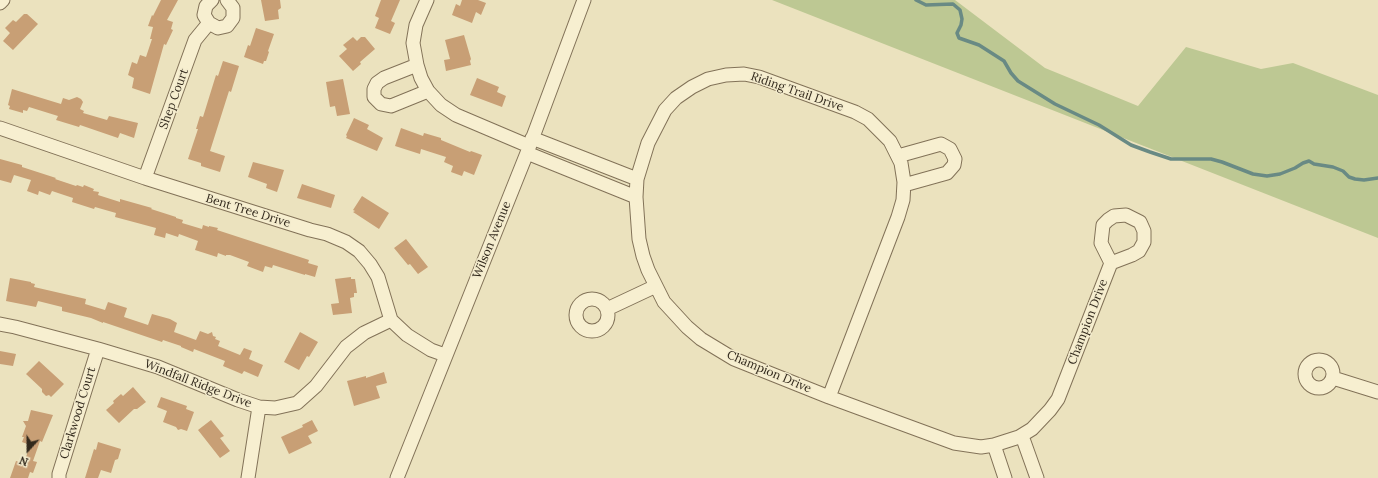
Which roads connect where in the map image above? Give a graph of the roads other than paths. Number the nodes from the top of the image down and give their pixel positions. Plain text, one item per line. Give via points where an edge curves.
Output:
1 (2, 0) edge
2 (212, 0) edge
3 (226, 0) edge
4 (426, 0) edge
5 (584, 0) edge
6 (0, 3) edge
7 (209, 24) junction
8 (417, 65) junction
9 (428, 90) junction
10 (0, 128) edge
11 (529, 146) junction
12 (898, 156) junction
13 (145, 178) junction
14 (637, 179) junction
15 (904, 184) junction
16 (636, 197) junction
17 (1111, 263) dead end
18 (656, 286) junction
19 (607, 309) dead end
20 (392, 320) junction
21 (0, 324) edge
22 (98, 349) junction
23 (446, 355) junction
24 (1333, 378) dead end
25 (1378, 392) edge
26 (829, 397) junction
27 (259, 407) junction
28 (1022, 436) junction
29 (994, 446) junction
30 (59, 478) edge
31 (248, 478) edge
32 (397, 478) edge
33 (1005, 478) edge
34 (1037, 478) edge

1 - 6 street
2 - 7 street via 204,10
3 - 7 street via 233,8 231,22 218,28
4 - 8 street via 416,25 413,43
5 - 11 street, Wilson Avenue
7 - 13 street, Shep Court via 195,40
8 - 9 street
8 - 9 street via 380,80 374,89 374,97 381,104 391,106
9 - 11 street via 441,104 456,114
10 - 13 street, Bent Tree Drive
11 - 14 street
11 - 16 street
11 - 23 street, Wilson Avenue
12 - 14 street, Riding Trail Drive via 890,141 868,120 855,112 759,77 744,74 726,75 708,79 692,87 676,98 665,110 648,143
12 - 15 street, Riding Trail Drive
12 - 15 street via 941,144 950,149 954,159 954,166 947,174
13 - 20 street, Bent Tree Drive via 346,242 359,251 378,277
14 - 16 street, Champion Drive
15 - 26 street, Riding Trail Drive via 898,217
16 - 18 street, Champion Drive via 640,244
17 - 28 street, Champion Drive via 1058,399 1032,429
18 - 19 street
18 - 26 street, Champion Drive via 674,314 711,346 734,359
20 - 23 street, Bent Tree Drive via 407,335 431,350
20 - 27 street, Windfall Ridge Drive via 364,333 346,347 316,386 297,403 275,408
21 - 22 street, Windfall Ridge Drive
22 - 27 street, Windfall Ridge Drive via 158,368
22 - 30 street, Clarkwood Court
23 - 32 street, Wilson Avenue
24 - 25 street
26 - 29 street, Champion Drive via 954,443
27 - 31 street
28 - 29 street, Champion Drive
28 - 34 street
29 - 33 street

